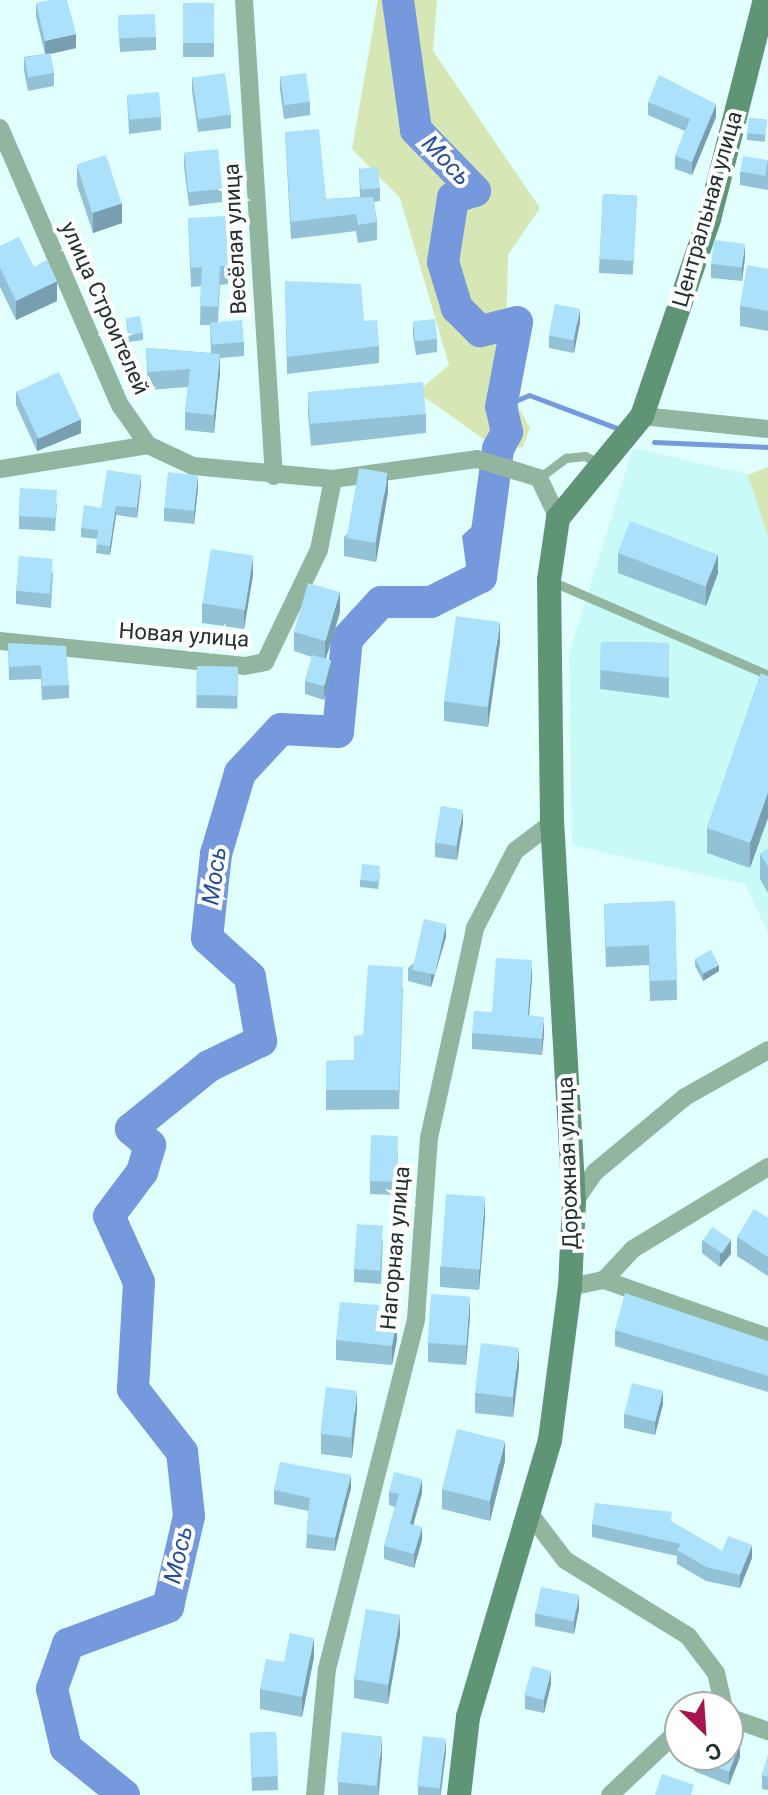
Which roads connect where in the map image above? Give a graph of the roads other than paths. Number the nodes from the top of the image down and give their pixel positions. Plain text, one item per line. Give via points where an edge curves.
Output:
1 (244, 0) edge
2 (765, 0) edge
3 (0, 128) edge
4 (642, 416) junction
5 (768, 429) edge
6 (148, 445) junction
7 (603, 466) junction
8 (0, 469) edge
9 (274, 476) junction
10 (539, 478) junction
11 (333, 479) junction
12 (558, 518) junction
13 (549, 580) junction
14 (0, 641) edge
15 (768, 675) edge
16 (552, 823) junction
17 (768, 1038) edge
18 (768, 1050) edge
19 (746, 1060) junction
20 (768, 1167) edge
21 (574, 1202) junction
22 (604, 1280) junction
23 (570, 1287) junction
24 (768, 1337) edge
25 (527, 1510) junction
26 (718, 1691) edge
27 (744, 1723) edge
28 (768, 1731) edge
29 (664, 1744) edge
30 (315, 1795) edge
31 (459, 1795) edge
32 (610, 1795) edge

1 - 9 street, Весёлая улица
2 - 4 street, Центральная улица via 709,219
3 - 6 street, улица Строителей via 120,405
4 - 5 street
4 - 7 street, Центральная улица
6 - 8 street
6 - 9 street, улица Строителей via 193,466
7 - 10 lane via 585,456 566,458
7 - 12 street, Центральная улица
9 - 11 street, улица Строителей
10 - 11 street, улица Строителей via 477,459
10 - 12 street
11 - 14 street, Новая улица via 319,550 265,662
12 - 13 street, Дорожная улица
13 - 15 lane
13 - 16 street, Дорожная улица
16 - 21 street, Дорожная улица
16 - 30 street, Нагорная улица via 515,851 475,928 429,1138 416,1319 327,1669
17 - 19 street
18 - 19 street
19 - 21 street via 685,1097 595,1172
20 - 22 street via 633,1249
21 - 23 street, Дорожная улица
22 - 23 street
22 - 24 street
23 - 25 street, Дорожная улица via 550,1440
25 - 26 street via 565,1560 703,1651
25 - 31 street, Дорожная улица via 468,1717
27 - 28 street
29 - 32 street

